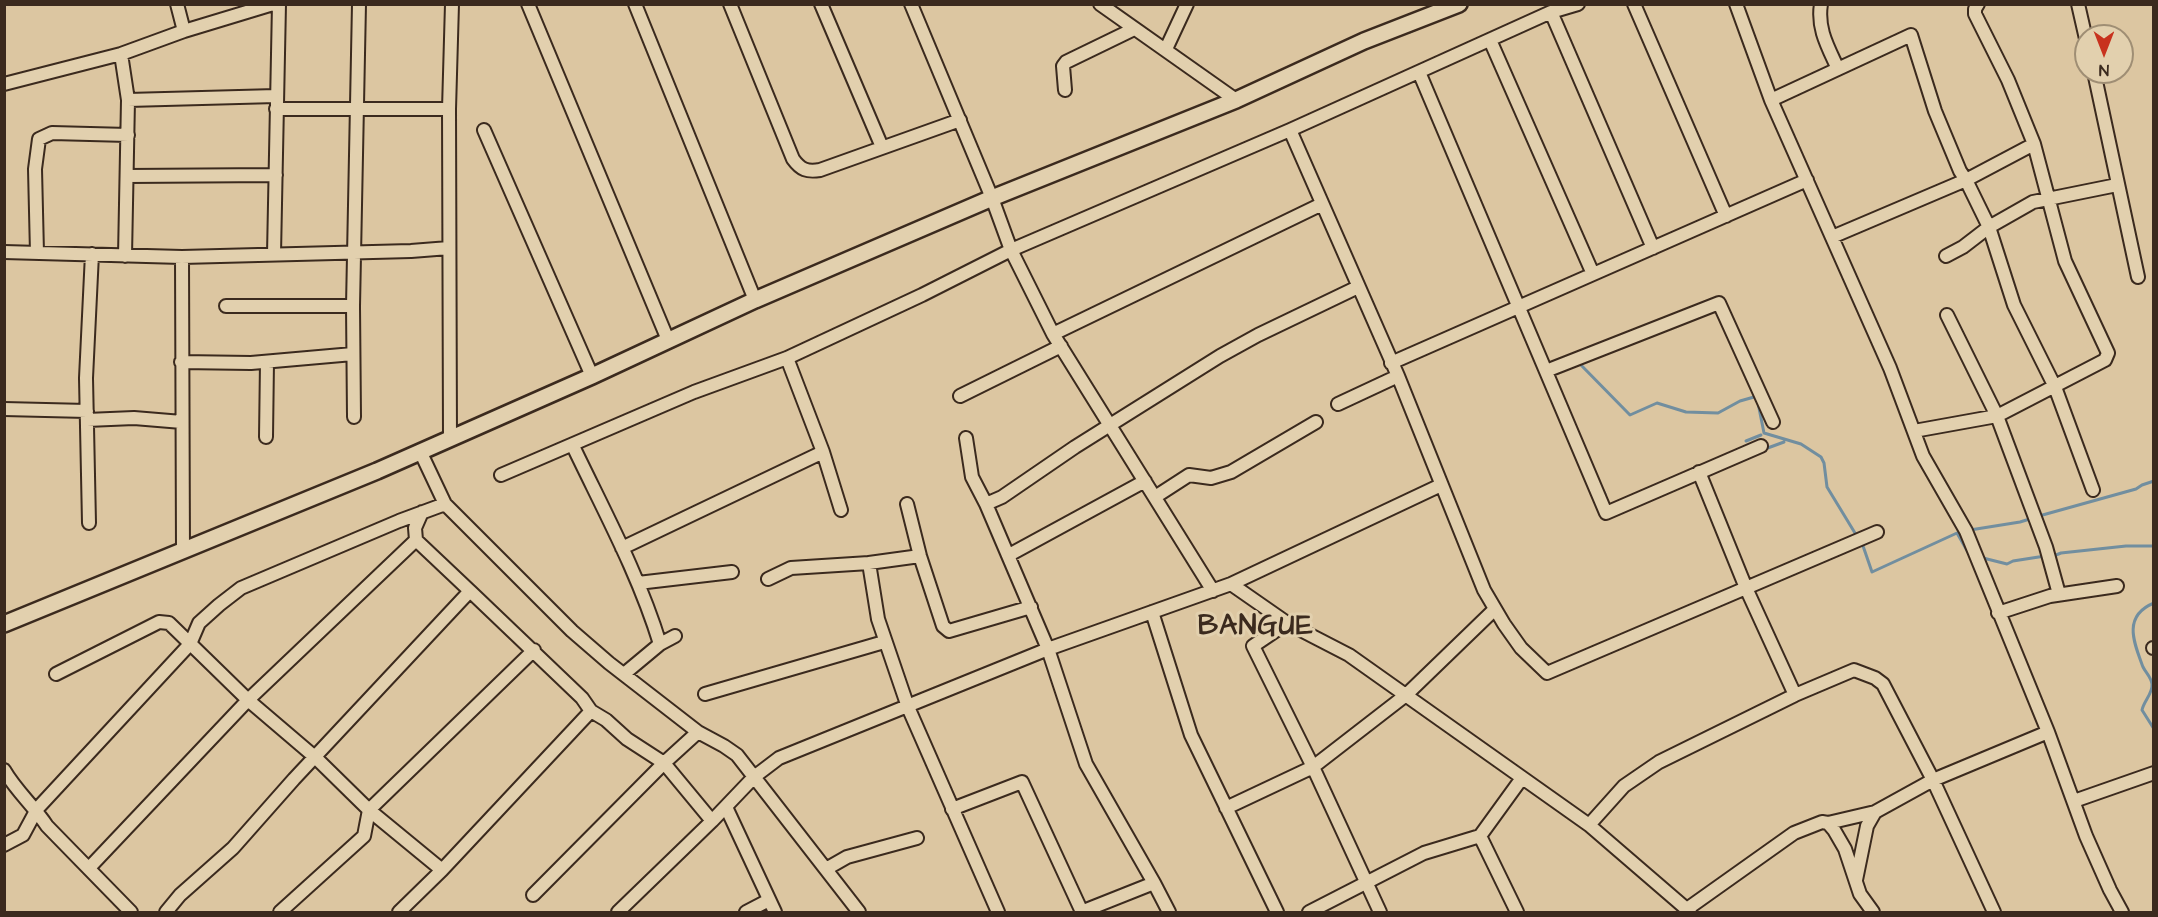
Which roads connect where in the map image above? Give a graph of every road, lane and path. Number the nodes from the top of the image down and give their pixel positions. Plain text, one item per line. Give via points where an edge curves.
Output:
1 (177, 4) edge
2 (273, 4) edge
3 (279, 4) edge
4 (359, 4) edge
5 (452, 4) edge
6 (528, 4) edge
7 (635, 4) edge
8 (730, 4) edge
9 (821, 4) edge
10 (911, 4) edge
11 (1100, 4) edge
12 (1187, 4) edge
13 (1458, 4) edge
14 (1578, 4) edge
15 (1634, 4) edge
16 (1736, 4) edge
17 (1821, 4) edge
18 (1978, 4) edge
19 (2078, 4) edge
20 (1559, 8) edge
21 (2083, 24) edge
22 (1134, 29) junction
23 (184, 31) junction
24 (1490, 40) junction
25 (1166, 49) junction
26 (121, 54) junction
27 (1838, 69) junction
28 (1419, 72) junction
29 (4, 84) edge
30 (2097, 84) edge
31 (1065, 90) dead end
32 (128, 100) junction
33 (1236, 100) junction
34 (1771, 100) junction
35 (276, 103) junction
36 (357, 109) junction
37 (449, 109) junction
38 (960, 120) junction
39 (484, 130) dead end
40 (1290, 130) junction
41 (128, 135) junction
42 (2034, 144) junction
43 (882, 147) junction
44 (276, 175) junction
45 (127, 176) junction
46 (1807, 180) junction
47 (1966, 180) junction
48 (2117, 185) junction
49 (992, 198) junction
50 (2050, 199) junction
51 (1322, 204) junction
52 (1726, 216) junction
53 (1989, 227) junction
54 (1832, 237) junction
55 (449, 248) junction
56 (1653, 248) junction
57 (1011, 250) junction
58 (355, 251) junction
59 (4, 252) edge
60 (37, 253) junction
61 (92, 254) junction
62 (274, 254) junction
63 (125, 256) junction
64 (1946, 256) dead end
65 (182, 257) junction
66 (1593, 274) junction
67 (2138, 277) dead end
68 (1358, 287) junction
69 (755, 300) junction
70 (226, 306) dead end
71 (353, 306) junction
72 (1519, 307) junction
73 (1947, 315) dead end
74 (1053, 334) junction
75 (668, 340) junction
76 (1061, 346) junction
77 (353, 354) junction
78 (787, 358) junction
79 (181, 362) junction
80 (267, 362) junction
81 (1391, 363) junction
82 (1546, 371) junction
83 (592, 376) junction
84 (1398, 376) junction
85 (2055, 387) junction
86 (960, 396) dead end
87 (1338, 404) dead end
88 (4, 409) edge
89 (87, 416) junction
90 (1997, 416) junction
91 (354, 417) dead end
92 (182, 422) junction
93 (1316, 422) dead end
94 (1773, 422) dead end
95 (1110, 425) junction
96 (1914, 431) junction
97 (266, 437) dead end
98 (450, 438) junction
99 (966, 438) dead end
100 (573, 446) junction
101 (1761, 446) dead end
102 (420, 451) junction
103 (823, 452) junction
104 (1700, 472) junction
105 (501, 476) dead end
106 (1145, 481) junction
107 (1441, 485) junction
108 (2092, 490) dead end
109 (1155, 497) junction
110 (445, 504) junction
111 (907, 504) dead end
112 (986, 504) junction
113 (841, 510) dead end
114 (422, 512) junction
115 (89, 523) dead end
116 (1877, 532) dead end
117 (416, 540) junction
118 (622, 548) junction
119 (183, 551) junction
120 (1008, 555) junction
121 (920, 556) junction
122 (868, 563) junction
123 (732, 572) dead end
124 (768, 579) dead end
125 (638, 583) junction
126 (1231, 584) junction
127 (2116, 586) dead end
128 (1746, 588) junction
129 (470, 591) junction
130 (1213, 591) junction
131 (2059, 594) junction
132 (1031, 607) junction
133 (1495, 609) junction
134 (1152, 612) junction
135 (1998, 613) junction
136 (1287, 623) junction
137 (4, 624) edge
138 (675, 636) dead end
139 (884, 642) junction
140 (190, 644) junction
141 (660, 644) junction
142 (1048, 649) junction
143 (534, 650) junction
144 (56, 674) dead end
145 (624, 674) junction
146 (705, 694) dead end
147 (1406, 695) junction
148 (1795, 695) junction
149 (248, 700) junction
150 (908, 707) junction
151 (591, 711) junction
152 (698, 732) junction
153 (2048, 732) junction
154 (316, 758) junction
155 (664, 763) junction
156 (1313, 767) junction
157 (4, 770) edge
158 (2154, 773) edge
159 (754, 777) junction
160 (1522, 777) junction
161 (1934, 780) junction
162 (2074, 801) junction
163 (726, 807) junction
164 (1226, 808) junction
165 (37, 809) junction
166 (952, 809) junction
167 (369, 810) junction
168 (1875, 812) junction
169 (712, 821) junction
170 (1828, 823) junction
171 (1589, 825) junction
172 (1480, 836) junction
173 (917, 838) dead end
174 (4, 845) edge
175 (89, 868) junction
176 (826, 869) junction
177 (442, 870) junction
178 (1856, 882) junction
179 (1154, 883) junction
180 (1365, 884) junction
181 (533, 895) dead end
182 (769, 900) junction
183 (1688, 911) edge
184 (131, 912) edge
185 (166, 912) edge
186 (280, 912) edge
187 (399, 912) edge
188 (618, 912) edge
189 (746, 912) edge
190 (775, 912) edge
191 (859, 912) edge
192 (998, 912) edge
193 (1081, 912) edge
194 (1169, 912) edge
195 (1277, 912) edge
196 (1309, 912) edge
197 (1380, 912) edge
198 (1517, 912) edge
199 (1873, 912) edge
200 (1994, 912) edge
201 (2122, 912) edge

1 - 23 street
2 - 23 street
3 - 35 street
4 - 36 street
5 - 37 street
6 - 75 street
7 - 69 street
8 - 43 street via 800,168 820,171
9 - 43 street
10 - 38 street
11 - 22 street
12 - 25 street
13 - 33 main road
14 - 20 street
15 - 52 street
16 - 34 street
17 - 27 street via 1822,33
18 - 42 street via 1975,14
19 - 21 street
20 - 24 street
20 - 56 street
22 - 25 street
22 - 31 street via 1066,62
23 - 26 street
24 - 28 street
24 - 66 street
25 - 33 street
26 - 29 street
26 - 32 street
27 - 34 street
27 - 47 street via 1911,35 1935,111
28 - 40 street
28 - 72 street
30 - 48 street
32 - 35 street
32 - 41 street
33 - 49 main road
34 - 46 street
35 - 36 street
35 - 44 street
36 - 37 street
36 - 58 street
37 - 55 street
38 - 43 street
38 - 49 street
39 - 83 street
40 - 51 street
40 - 57 street
41 - 45 street
41 - 60 street via 52,133 39,139 35,169
42 - 47 street
42 - 50 street
44 - 45 street
44 - 62 street
45 - 63 street
46 - 52 street
46 - 54 street
47 - 53 street
47 - 54 street
48 - 50 street
48 - 67 street
49 - 57 street
49 - 69 main road
50 - 53 street via 2027,204
50 - 85 street via 2068,268 2108,353 2105,360
51 - 68 street
51 - 74 street
52 - 56 street
53 - 64 street
53 - 85 street via 2013,305
54 - 96 street
55 - 58 street
55 - 98 street
56 - 66 street
57 - 74 street
57 - 78 street
58 - 62 street
58 - 71 street
59 - 60 street
60 - 61 street
61 - 63 street
61 - 89 street
62 - 65 street
63 - 65 street
65 - 79 street
66 - 72 street
68 - 81 street
68 - 95 street via 1230,351
69 - 75 main road
70 - 71 street
71 - 77 street
72 - 81 street
72 - 82 street
73 - 90 street
74 - 76 street
75 - 83 main road
76 - 86 street
76 - 95 street
77 - 80 street
77 - 91 street
78 - 100 street via 694,392
78 - 103 street
79 - 80 street
79 - 92 street
80 - 97 street
81 - 84 street
82 - 94 street via 1719,303
82 - 104 street via 1606,513
83 - 98 main road
84 - 87 street
84 - 107 street
85 - 90 street
85 - 108 street
88 - 89 street
89 - 92 street
89 - 115 street
90 - 96 street
90 - 131 street via 2046,547
92 - 119 street
93 - 109 street via 1231,472 1211,478 1189,476
95 - 106 street
95 - 112 street
96 - 135 street via 1933,476 1966,531
98 - 102 main road
99 - 112 street via 972,477
100 - 105 street
100 - 118 street
101 - 104 street
102 - 110 street
102 - 119 main road
103 - 113 street
103 - 118 street
104 - 128 street
106 - 109 street
106 - 120 street
107 - 126 street
107 - 133 street via 1476,573
109 - 130 street
110 - 114 street
110 - 145 street via 572,631
111 - 121 street
112 - 120 street
114 - 117 street via 415,528
114 - 140 street via 241,588 199,623
116 - 128 street
117 - 129 street
117 - 149 street
118 - 125 street
119 - 137 main road
120 - 132 street
121 - 122 street
121 - 132 street via 946,630
122 - 124 street via 791,568
122 - 139 street
123 - 125 street
125 - 141 street
126 - 130 street
126 - 136 street
127 - 131 street
128 - 133 street via 1547,673 1521,648
128 - 148 street
129 - 143 street
129 - 154 street
130 - 134 street
131 - 135 street
132 - 142 street
133 - 147 street
134 - 142 street
134 - 164 street via 1191,735
135 - 153 street
136 - 147 street via 1349,655
136 - 156 street via 1253,646
138 - 141 street
139 - 146 street
139 - 150 street
140 - 144 street via 169,623 159,622
140 - 149 street
140 - 165 street
141 - 145 street
142 - 150 street
142 - 179 street via 1086,764
143 - 151 street
143 - 167 street
145 - 152 street
147 - 156 street
147 - 160 street
148 - 161 street via 1854,670 1875,678 1883,684
148 - 171 street via 1659,762 1624,786
149 - 154 street
149 - 175 street
150 - 159 street via 779,758
150 - 166 street
151 - 155 street
151 - 177 street
152 - 155 street
152 - 159 street via 731,750
153 - 161 street
153 - 162 street
154 - 167 street
154 - 185 street via 233,848
155 - 169 street
155 - 181 street
156 - 164 street
156 - 180 street
157 - 165 street
158 - 162 street
159 - 163 street
159 - 176 street
160 - 171 street
160 - 172 street
161 - 168 street
161 - 200 street
162 - 201 street via 2109,890
163 - 169 street
163 - 182 street
164 - 195 street
165 - 174 street via 23,835
165 - 175 street via 47,826
166 - 192 street
166 - 193 street via 1022,782
167 - 177 street
167 - 186 street via 364,836
168 - 170 street
168 - 178 street via 1867,826
169 - 188 street
170 - 178 street via 1845,849
170 - 183 street via 1815,823 1794,833
171 - 183 street
172 - 180 street via 1424,854
172 - 198 street
173 - 176 street via 847,857
175 - 184 street
176 - 191 street
177 - 187 street
178 - 199 street
179 - 193 street
179 - 194 street
180 - 196 street
180 - 197 street
182 - 189 street
182 - 190 street

